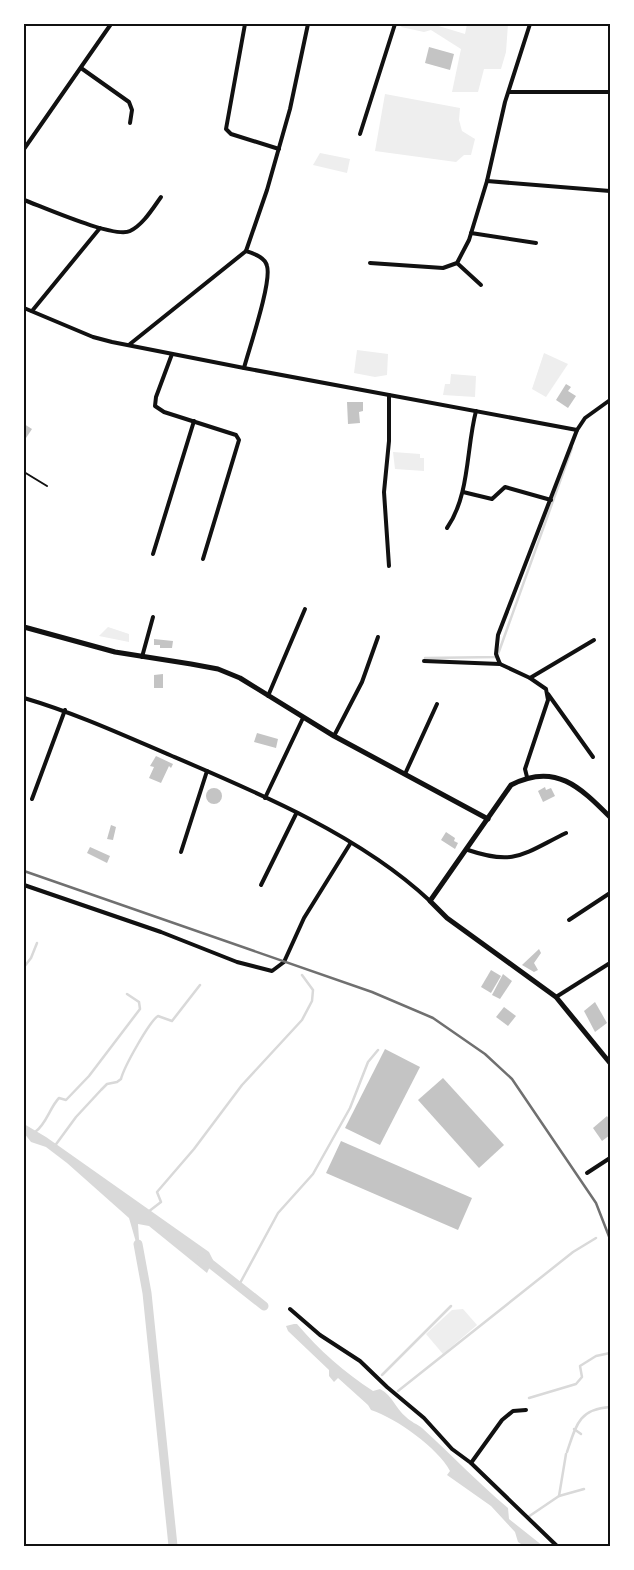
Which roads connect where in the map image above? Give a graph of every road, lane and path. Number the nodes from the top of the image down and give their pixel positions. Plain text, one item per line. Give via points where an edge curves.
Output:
1 (111, 24) edge
2 (246, 24) edge
3 (308, 24) edge
4 (395, 24) edge
5 (530, 24) edge
6 (81, 68) junction
7 (508, 92) junction
8 (610, 92) edge
9 (130, 123) dead end
10 (360, 134) dead end
11 (24, 149) edge
12 (279, 149) junction
13 (487, 181) junction
14 (610, 191) edge
15 (161, 197) dead end
16 (24, 200) edge
17 (100, 228) junction
18 (471, 232) junction
19 (536, 243) dead end
20 (246, 251) junction
21 (370, 263) dead end
22 (457, 263) junction
23 (481, 285) dead end
24 (24, 308) edge
25 (32, 311) junction
26 (130, 344) junction
27 (172, 354) junction
28 (244, 368) junction
29 (389, 396) junction
30 (610, 400) edge
31 (476, 410) junction
32 (194, 422) junction
33 (577, 430) junction
34 (24, 472) edge
35 (47, 486) dead end
36 (463, 492) junction
37 (551, 500) junction
38 (447, 528) dead end
39 (153, 554) dead end
40 (203, 559) dead end
41 (389, 566) dead end
42 (306, 609) dead end
43 (153, 617) dead end
44 (24, 627) edge
45 (378, 637) dead end
46 (594, 640) dead end
47 (142, 657) junction
48 (424, 662) dead end
49 (500, 664) junction
50 (530, 678) junction
51 (548, 694) junction
52 (268, 696) junction
53 (24, 698) edge
54 (437, 704) dead end
55 (65, 710) junction
56 (303, 718) junction
57 (334, 736) junction
58 (593, 757) dead end
59 (207, 771) junction
60 (405, 774) junction
61 (527, 777) junction
62 (265, 798) junction
63 (32, 799) dead end
64 (296, 814) junction
65 (610, 818) edge
66 (488, 819) junction
67 (566, 833) dead end
68 (350, 844) junction
69 (468, 850) junction
70 (181, 852) dead end
71 (24, 884) edge
72 (261, 885) dead end
73 (610, 893) edge
74 (430, 901) junction
75 (569, 920) dead end
76 (610, 963) edge
77 (556, 997) junction
78 (610, 1063) edge
79 (610, 1158) edge
80 (587, 1173) dead end
81 (290, 1309) dead end
82 (526, 1410) dead end
83 (471, 1463) junction
84 (557, 1546) edge

1 - 6 street
2 - 12 street via 226,130
3 - 12 street
4 - 10 street
5 - 7 street
6 - 9 street via 129,102 132,110
6 - 11 street
7 - 8 street
7 - 13 street
12 - 20 street
13 - 14 street
13 - 18 street
15 - 17 street via 130,231 122,234
16 - 17 street
17 - 25 street
18 - 19 street
18 - 22 street via 464,254
20 - 26 street
20 - 28 street via 264,260 268,269
21 - 22 street via 443,268
22 - 23 street
24 - 25 street
25 - 26 street via 93,336
26 - 27 street
27 - 28 street
27 - 32 street via 155,406
28 - 29 street
29 - 31 street
29 - 41 street via 390,428 384,492
30 - 33 street via 585,418
31 - 33 street
31 - 36 street
32 - 39 street
32 - 40 street via 236,435 239,440
33 - 37 street
34 - 35 lane
36 - 37 street via 492,499 504,487
36 - 38 street
37 - 49 street via 498,635 496,654
42 - 52 street
43 - 47 street
44 - 47 street
45 - 57 street via 362,682
46 - 50 street
47 - 52 street via 218,670 240,678
48 - 49 street
49 - 50 street
50 - 51 street via 544,687
51 - 58 street
51 - 61 street via 525,769
52 - 56 street
53 - 55 street
54 - 60 street
55 - 59 street
55 - 63 street
56 - 57 street
56 - 62 street
57 - 60 street
59 - 62 street
59 - 70 street
60 - 66 street
61 - 65 street via 545,775 571,783
61 - 66 street via 511,785
62 - 64 street
64 - 68 street
64 - 72 street
66 - 69 street
67 - 69 street via 513,858 492,858
68 - 71 street via 304,918 284,962 272,971 237,962
68 - 74 street via 403,877
69 - 74 street
73 - 75 street
74 - 77 street via 454,923
76 - 77 street
77 - 78 street
79 - 80 street
81 - 83 street via 320,1335 360,1361 424,1418 452,1449
82 - 83 street via 513,1411 502,1420
83 - 84 street

